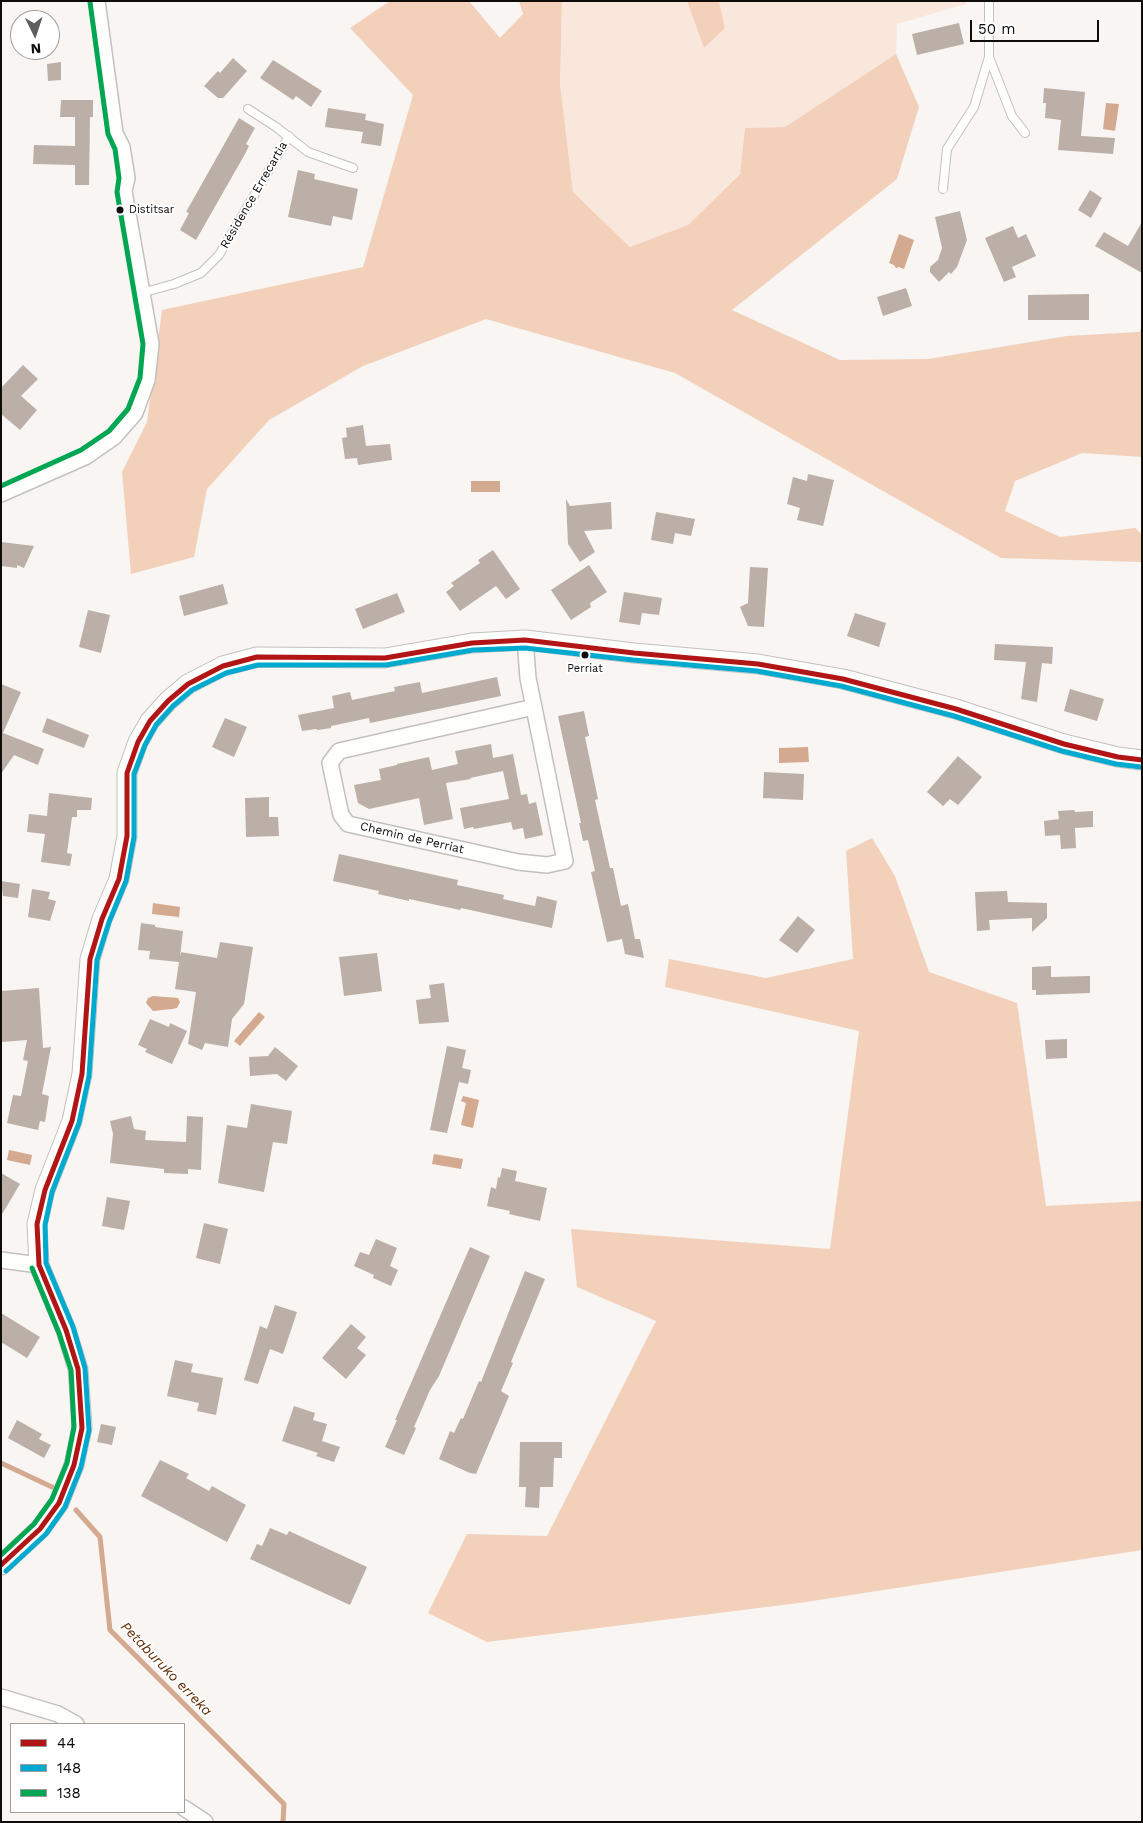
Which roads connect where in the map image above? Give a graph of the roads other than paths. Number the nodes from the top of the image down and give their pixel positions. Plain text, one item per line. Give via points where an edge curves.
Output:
1 (97, 1) edge
2 (989, 1) edge
3 (989, 57) junction
4 (248, 108) dead end
5 (1025, 133) dead end
6 (288, 136) junction
7 (353, 168) dead end
8 (943, 189) dead end
9 (141, 294) junction
10 (1, 494) edge
11 (525, 640) junction
12 (534, 707) junction
13 (1142, 760) edge
14 (1, 1260) edge
15 (39, 1265) junction
16 (1, 1565) edge
17 (1, 1697) edge
18 (74, 1723) edge
19 (185, 1809) edge
20 (205, 1822) edge

1 - 9 street via 115,133 122,147 127,178 124,191
2 - 3 lane
3 - 5 lane via 1012,116
3 - 8 lane via 974,107 947,149
4 - 6 lane
6 - 7 lane via 308,152
6 - 9 lane, Résidence Errecartia via 219,255 201,273
9 - 10 street via 151,344 147,380 135,412 114,437 85,457
11 - 12 street, Chemin de Perriat
11 - 13 street via 758,664 843,679 956,709 1064,744
11 - 15 street via 472,643 385,658 256,657 223,666 188,684 150,721 126,773 127,836 119,879 90,959 82,1074 72,1121 45,1190 37,1224
12 - 12 street, Chemin de Perriat via 565,861 547,865 518,862 348,824 341,815 330,763 339,751
14 - 15 street
15 - 16 street via 78,1368 82,1428 74,1465 58,1503 40,1529
17 - 18 street via 58,1714
19 - 20 street

